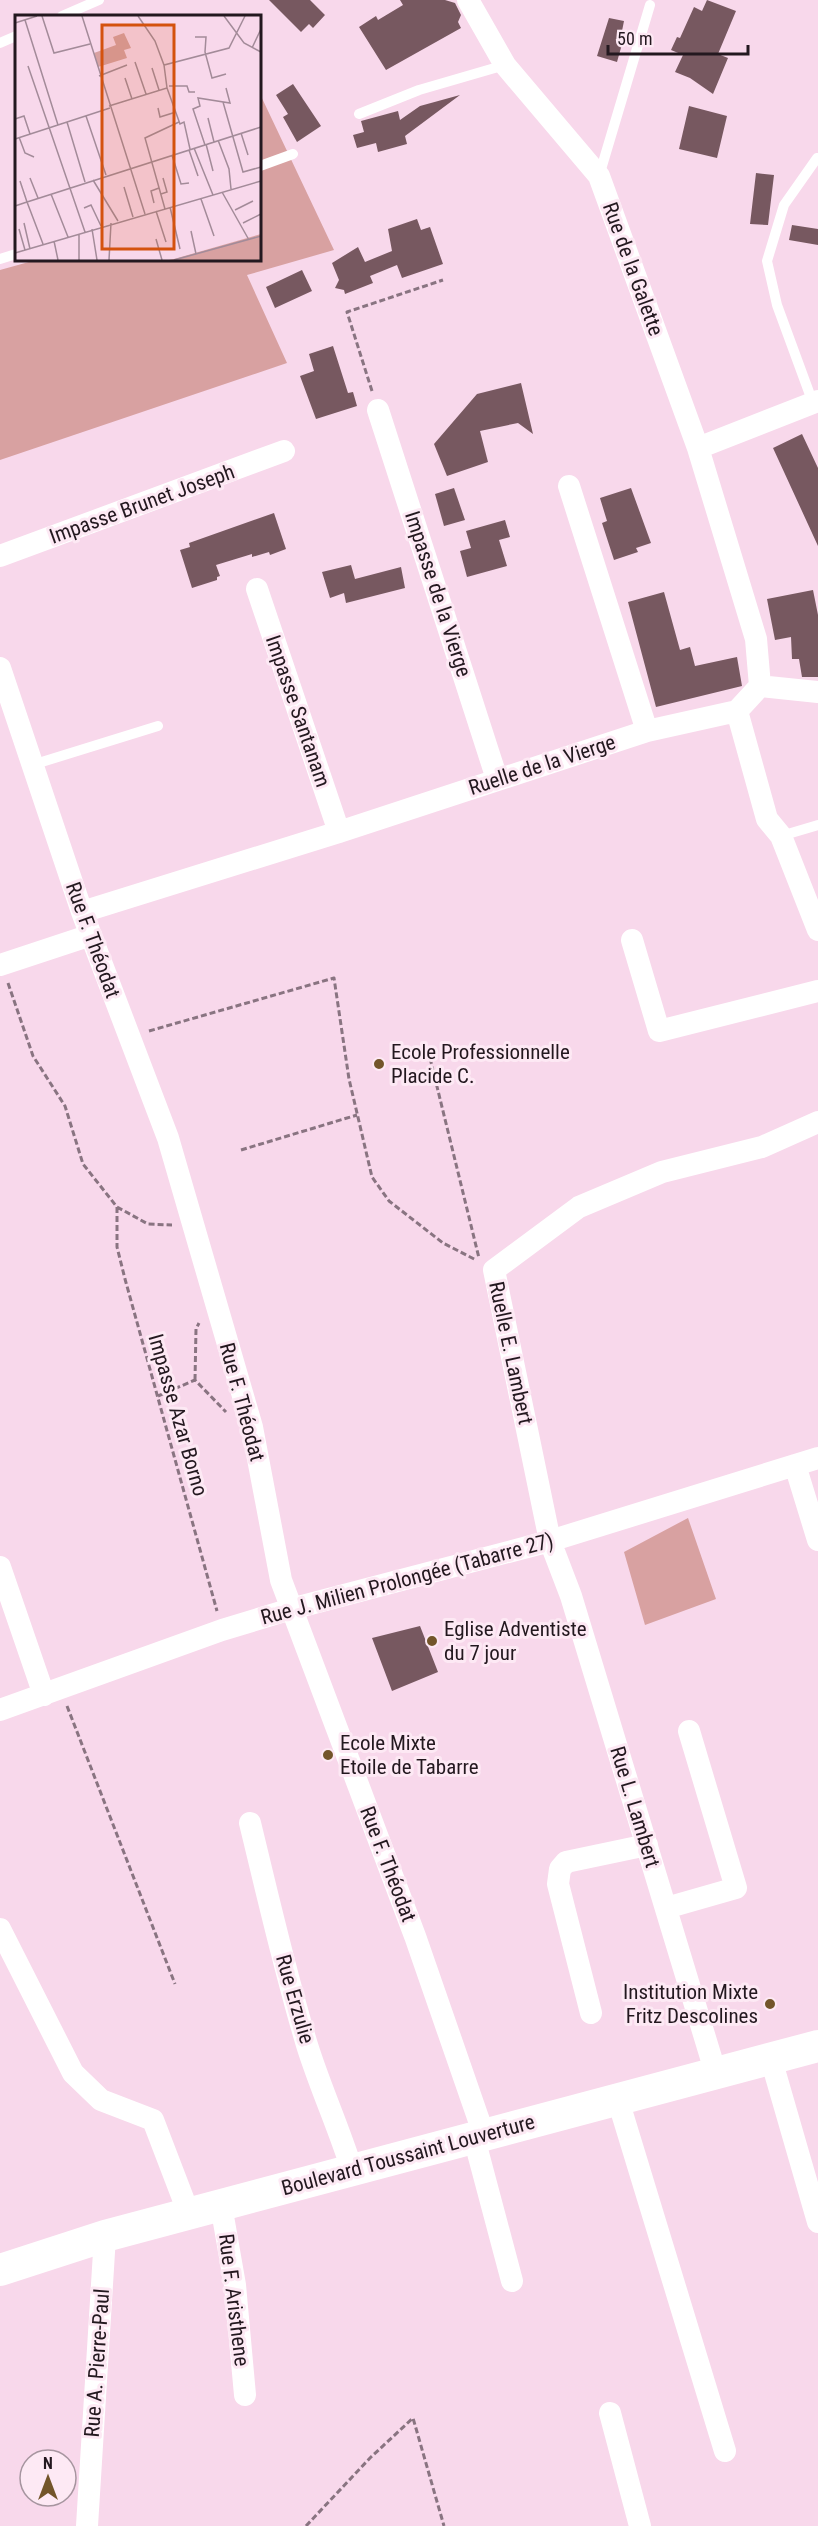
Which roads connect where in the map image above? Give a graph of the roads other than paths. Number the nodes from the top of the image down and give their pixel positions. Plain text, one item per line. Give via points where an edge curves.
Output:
1 (99, 0) edge
2 (468, 0) edge
3 (650, 5) dead end
4 (64, 15) edge
5 (15, 36) edge
6 (0, 43) edge
7 (505, 65) junction
8 (359, 114) dead end
9 (293, 154) dead end
10 (817, 158) edge
11 (261, 166) edge
12 (599, 176) junction
13 (15, 254) edge
14 (0, 259) edge
15 (815, 402) edge
16 (378, 410) road end
17 (698, 448) junction
18 (284, 451) dead end
19 (568, 486) dead end
20 (0, 556) edge
21 (257, 590) dead end
22 (0, 668) edge
23 (760, 686) junction
24 (818, 692) edge
25 (737, 711) junction
26 (158, 726) dead end
27 (647, 731) junction
28 (31, 765) junction
29 (497, 779) junction
30 (818, 825) edge
31 (339, 832) junction
32 (781, 836) junction
33 (82, 912) junction
34 (818, 930) edge
35 (91, 934) junction
36 (632, 940) dead end
37 (1, 965) edge
38 (818, 991) edge
39 (818, 1122) edge
40 (818, 1458) edge
41 (795, 1465) junction
42 (818, 1540) edge
43 (550, 1541) junction
44 (0, 1567) edge
45 (291, 1609) junction
46 (52, 1693) junction
47 (0, 1710) edge
48 (689, 1731) dead end
49 (250, 1823) dead end
50 (647, 1845) junction
51 (666, 1908) junction
52 (0, 1929) edge
53 (591, 2013) dead end
54 (818, 2046) edge
55 (771, 2059) junction
56 (716, 2074) junction
57 (618, 2100) junction
58 (479, 2137) junction
59 (352, 2170) junction
60 (221, 2205) junction
61 (189, 2214) junction
62 (818, 2222) edge
63 (105, 2236) junction
64 (0, 2270) edge
65 (512, 2281) dead end
66 (245, 2395) dead end
67 (610, 2413) dead end
68 (725, 2451) dead end
69 (87, 2526) edge
70 (640, 2526) edge

1 - 4 lane
2 - 7 street, Rue de la Galette
3 - 12 lane
5 - 6 lane
7 - 8 lane via 419,90
7 - 12 street, Rue de la Galette
9 - 11 lane
10 - 15 lane via 784,205 767,261 777,305
12 - 17 street, Rue de la Galette
13 - 14 lane
15 - 17 street
16 - 29 street, Impasse de la Vierge
17 - 23 street via 756,639
18 - 20 street, Impasse Brunet Joseph
19 - 27 street
21 - 31 street, Impasse Santanam
22 - 28 street, Rue F. Théodat
23 - 24 street
23 - 25 street
25 - 27 street, Ruelle de la Vierge
25 - 32 street via 767,819
26 - 28 lane
27 - 29 street, Ruelle de la Vierge
28 - 33 street, Rue F. Théodat
29 - 31 street, Ruelle de la Vierge
30 - 32 lane
31 - 33 street, Ruelle de la Vierge
32 - 34 street
33 - 35 street, Rue F. Théodat
35 - 37 street
35 - 45 street, Rue F. Théodat via 168,1138 194,1224 252,1426 281,1580
36 - 38 street via 659,1031
39 - 43 street, Ruelle E. Lambert via 762,1147 662,1172 579,1208 494,1270
40 - 41 street, Rue J. Milien Prolongée (Tabarre 27)
41 - 42 street
41 - 43 street, Rue J. Milien Prolongée (Tabarre 27)
43 - 45 street, Rue J. Milien Prolongée (Tabarre 27)
43 - 50 street, Rue L. Lambert via 571,1596
44 - 46 street
45 - 46 street, Rue J. Milien Prolongée (Tabarre 27) via 222,1630
45 - 58 street, Rue F. Théodat via 415,1936
46 - 47 street, Rue J. Milien Prolongée (Tabarre 27)
48 - 51 street via 736,1888
49 - 59 street, Rue Erzulie via 308,2047
50 - 51 street, Rue L. Lambert
50 - 53 street via 566,1862 560,1869 558,1884
51 - 56 street, Rue L. Lambert
52 - 61 street via 73,2073 101,2100 153,2120
54 - 55 main road, Boulevard Toussaint Louverture
55 - 56 main road, Boulevard Toussaint Louverture
55 - 62 street
56 - 57 main road, Boulevard Toussaint Louverture
57 - 58 main road, Boulevard Toussaint Louverture
57 - 68 street
58 - 59 main road, Boulevard Toussaint Louverture
58 - 65 street, Rue F. Théodat
59 - 60 main road, Boulevard Toussaint Louverture
60 - 61 main road, Boulevard Toussaint Louverture
60 - 66 street, Rue F. Aristhene via 235,2285
61 - 63 main road, Boulevard Toussaint Louverture
63 - 64 main road, Boulevard Toussaint Louverture
63 - 69 street, Rue A. Pierre-Paul
67 - 70 street

